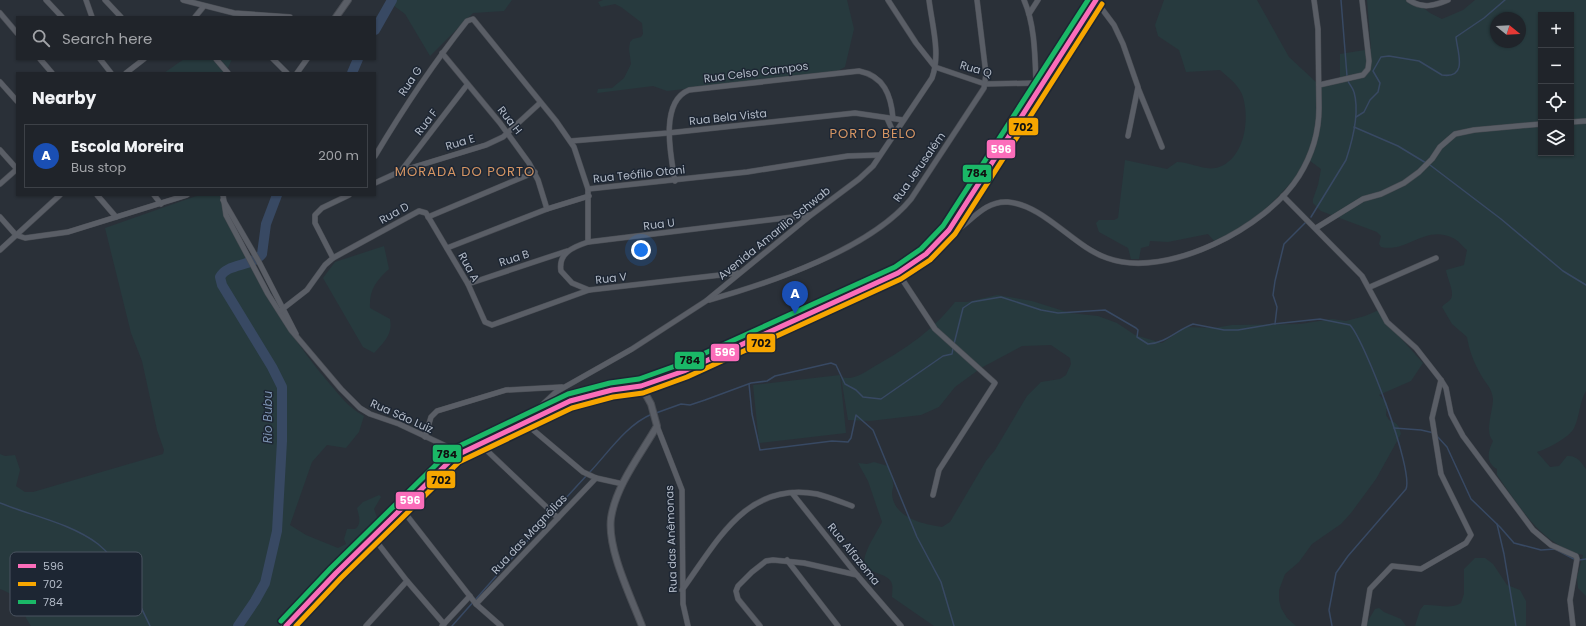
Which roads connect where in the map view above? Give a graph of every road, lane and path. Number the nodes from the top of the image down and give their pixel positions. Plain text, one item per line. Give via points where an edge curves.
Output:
1 (46, 0) edge
2 (86, 0) edge
3 (105, 0) edge
4 (183, 0) edge
5 (348, 0) edge
6 (888, 0) edge
7 (930, 0) edge
8 (977, 0) edge
9 (1024, 0) edge
10 (1038, 0) edge
11 (1314, 0) edge
12 (1362, 0) edge
13 (1409, 0) edge
14 (1448, 0) edge
15 (1096, 1) edge
16 (204, 6) junction
17 (0, 13) edge
18 (1029, 14) junction
19 (235, 15) edge
20 (61, 16) edge
21 (92, 16) edge
22 (120, 16) edge
23 (196, 16) edge
24 (262, 16) edge
25 (337, 16) edge
26 (467, 21) joint
27 (16, 32) edge
28 (442, 53) junction
29 (41, 60) edge
30 (101, 60) edge
31 (106, 60) edge
32 (143, 60) edge
33 (217, 60) edge
34 (274, 60) edge
35 (306, 60) edge
36 (935, 67) junction
37 (110, 71) edge
38 (51, 72) edge
39 (127, 72) edge
40 (227, 72) edge
41 (286, 72) edge
42 (299, 72) edge
43 (0, 82) edge
44 (985, 84) junction
45 (467, 85) junction
46 (1319, 85) junction
47 (1039, 86) junction
48 (1138, 87) junction
49 (16, 100) edge
50 (540, 103) junction
51 (890, 118) junction
52 (903, 120) junction
53 (1586, 121) edge
54 (1574, 122) edge
55 (1538, 124) edge
56 (508, 133) junction
57 (668, 133) junction
58 (894, 134) junction
59 (1128, 136) dead end
60 (571, 141) junction
61 (1162, 147) dead end
62 (0, 150) edge
63 (376, 154) edge
64 (880, 155) junction
65 (16, 168) edge
66 (16, 170) edge
67 (401, 171) junction
68 (535, 172) junction
69 (674, 181) junction
70 (376, 183) edge
71 (0, 184) edge
72 (588, 189) junction
73 (59, 196) edge
74 (98, 196) edge
75 (155, 196) edge
76 (185, 196) edge
77 (347, 196) edge
78 (589, 196) junction
79 (1283, 196) junction
80 (223, 197) edge
81 (161, 204) junction
82 (547, 209) junction
83 (811, 215) junction
84 (0, 217) edge
85 (116, 217) junction
86 (428, 217) junction
87 (1316, 228) junction
88 (16, 235) junction
89 (943, 238) junction
90 (588, 242) junction
91 (447, 248) junction
92 (0, 250) edge
93 (567, 251) junction
94 (333, 258) junction
95 (1436, 258) dead end
96 (738, 273) junction
97 (898, 273) junction
98 (468, 284) junction
99 (1370, 287) junction
100 (589, 290) junction
101 (706, 301) junction
102 (282, 310) junction
103 (492, 325) joint
104 (1441, 380) junction
105 (641, 386) junction
106 (562, 387) junction
107 (537, 417) junction
108 (525, 423) junction
109 (657, 426) junction
110 (425, 437) junction
111 (480, 444) junction
112 (455, 456) junction
113 (593, 477) junction
114 (623, 484) junction
115 (792, 493) junction
116 (934, 495) dead end
117 (852, 506) dead end
118 (402, 508) junction
119 (557, 517) junction
120 (373, 536) junction
121 (787, 560) junction
122 (857, 575) junction
123 (407, 581) junction
124 (682, 590) junction
125 (473, 600) junction
126 (443, 625) edge
127 (286, 626) edge
128 (366, 626) edge
129 (501, 626) edge
130 (642, 626) edge
131 (688, 626) edge
132 (760, 626) edge
133 (838, 626) edge
134 (901, 626) edge
135 (1364, 626) edge
136 (1573, 626) edge

1 - 20 street
2 - 21 street
3 - 22 street
4 - 16 street
5 - 25 street
6 - 36 street
7 - 36 street, Avenida Amarilio Schwab
8 - 44 street, Rua Jerusalém
9 - 18 street
10 - 18 street
11 - 46 street via 1318,29
12 - 46 street via 1368,69 1363,75
13 - 14 street via 1422,6 1431,6
15 - 47 main road
15 - 48 street via 1120,37
16 - 19 street
16 - 23 street
17 - 27 street
18 - 47 street
19 - 24 street
26 - 28 street, Rua G
26 - 50 street, Rua Teófilo Otoni via 474,20
28 - 45 street, Rua H
28 - 63 street, Rua G
29 - 38 street
30 - 37 street
31 - 37 street
32 - 39 street
33 - 40 street
34 - 41 street
35 - 42 street
36 - 44 street, Rua Q
36 - 52 street, Avenida Amarilio Schwab via 932,78
43 - 49 street
44 - 47 street, Rua Q
44 - 101 street, Rua Jerusalém via 912,199 894,218 853,244 792,272
45 - 56 street, Rua H
45 - 67 street, Rua F
46 - 79 street via 1319,120 1310,154 1300,176
47 - 89 main road
48 - 59 street
48 - 61 street
50 - 56 street, Rua E
50 - 60 street, Rua Teófilo Otoni
51 - 52 street, Rua Bela Vista
51 - 57 street, Rua Bela Vista via 855,113
51 - 57 street, Rua Celso Campos via 890,97 885,86 871,74 853,71 689,90 676,100
51 - 58 street
52 - 58 street, Avenida Amarilio Schwab
53 - 54 street
55 - 87 street via 1455,134 1440,146 1432,160 1404,183 1382,194 1363,199
56 - 67 street, Rua E via 486,145
56 - 68 street, Rua H
57 - 60 street, Rua Bela Vista
57 - 69 street, Rua Celso Campos
58 - 64 street, Avenida Amarilio Schwab
60 - 72 street, Rua Teófilo Otoni
62 - 65 street
64 - 69 street, Rua Teófilo Otoni via 841,157
64 - 83 street, Avenida Amarilio Schwab via 863,175
66 - 71 street
67 - 70 street, Rua E
68 - 82 street, Rua H
68 - 86 street
69 - 72 street, Rua Teófilo Otoni
72 - 78 street
73 - 88 street
74 - 85 street
75 - 81 street
76 - 81 street
77 - 94 street via 322,208 316,215 315,223
78 - 82 street
78 - 90 street
79 - 87 street
79 - 89 street via 1261,217 1234,234 1192,253 1166,260 1141,263 1108,259 1033,211 1010,202 986,208 953,234
80 - 102 street, Rua São Luiz
80 - 102 street, Rua São Luiz via 226,214 246,253
81 - 85 street
82 - 91 street
83 - 90 street, Rua U
83 - 96 street, Avenida Amarilio Schwab
84 - 88 street
85 - 88 street via 68,232 25,238
86 - 91 street, Rua A
86 - 94 street, Rua D via 423,211 417,212
87 - 99 street
88 - 92 street
89 - 97 main road via 922,259
90 - 93 street, Rua U
91 - 98 street, Rua A
93 - 98 street, Rua B
93 - 100 street via 560,266 564,276 577,286
94 - 102 street, Rua D via 307,290
95 - 99 street
96 - 100 street, Rua V
96 - 101 street, Avenida Amarilio Schwab
97 - 105 main road via 684,371
97 - 116 street via 929,321 995,383 939,470
98 - 103 street, Rua A via 484,322
99 - 104 street via 1387,322 1416,348
100 - 103 street, Rua V
101 - 106 street, Avenida Amarilio Schwab via 632,349
102 - 110 street, Rua São Luiz via 297,336 336,384 360,408
104 - 135 street via 1432,418 1441,474 1471,535 1466,543 1421,569 1392,566 1370,589
104 - 136 street via 1446,388 1450,414 1463,436 1534,530 1551,545 1577,557 1570,600
105 - 107 main road via 612,390 570,401
105 - 109 street, Rua das Anêmonas
106 - 107 street, Avenida Amarilio Schwab via 544,403
106 - 110 street via 506,390 437,411 431,417
107 - 108 main road
108 - 111 main road
108 - 113 street via 583,472
109 - 114 street
109 - 124 street, Rua das Anêmonas via 682,490
110 - 112 street, Rua São Luiz via 451,449
111 - 112 main road
111 - 119 street
112 - 118 main road
113 - 114 street
113 - 119 street, Rua das Magnólias
114 - 130 street via 613,510 611,527 616,556
115 - 117 street via 818,494
115 - 122 street, Rua Alfazema
115 - 124 street via 747,508 728,526
118 - 120 main road
118 - 125 street
119 - 125 street, Rua das Magnólias
120 - 123 street
120 - 127 main road
121 - 122 street
121 - 132 street via 766,561 738,586 738,599
121 - 133 street
122 - 134 street, Rua Alfazema
123 - 126 street
123 - 128 street
124 - 131 street, Rua das Anêmonas via 682,604
125 - 126 street, Rua das Magnólias
125 - 129 street

